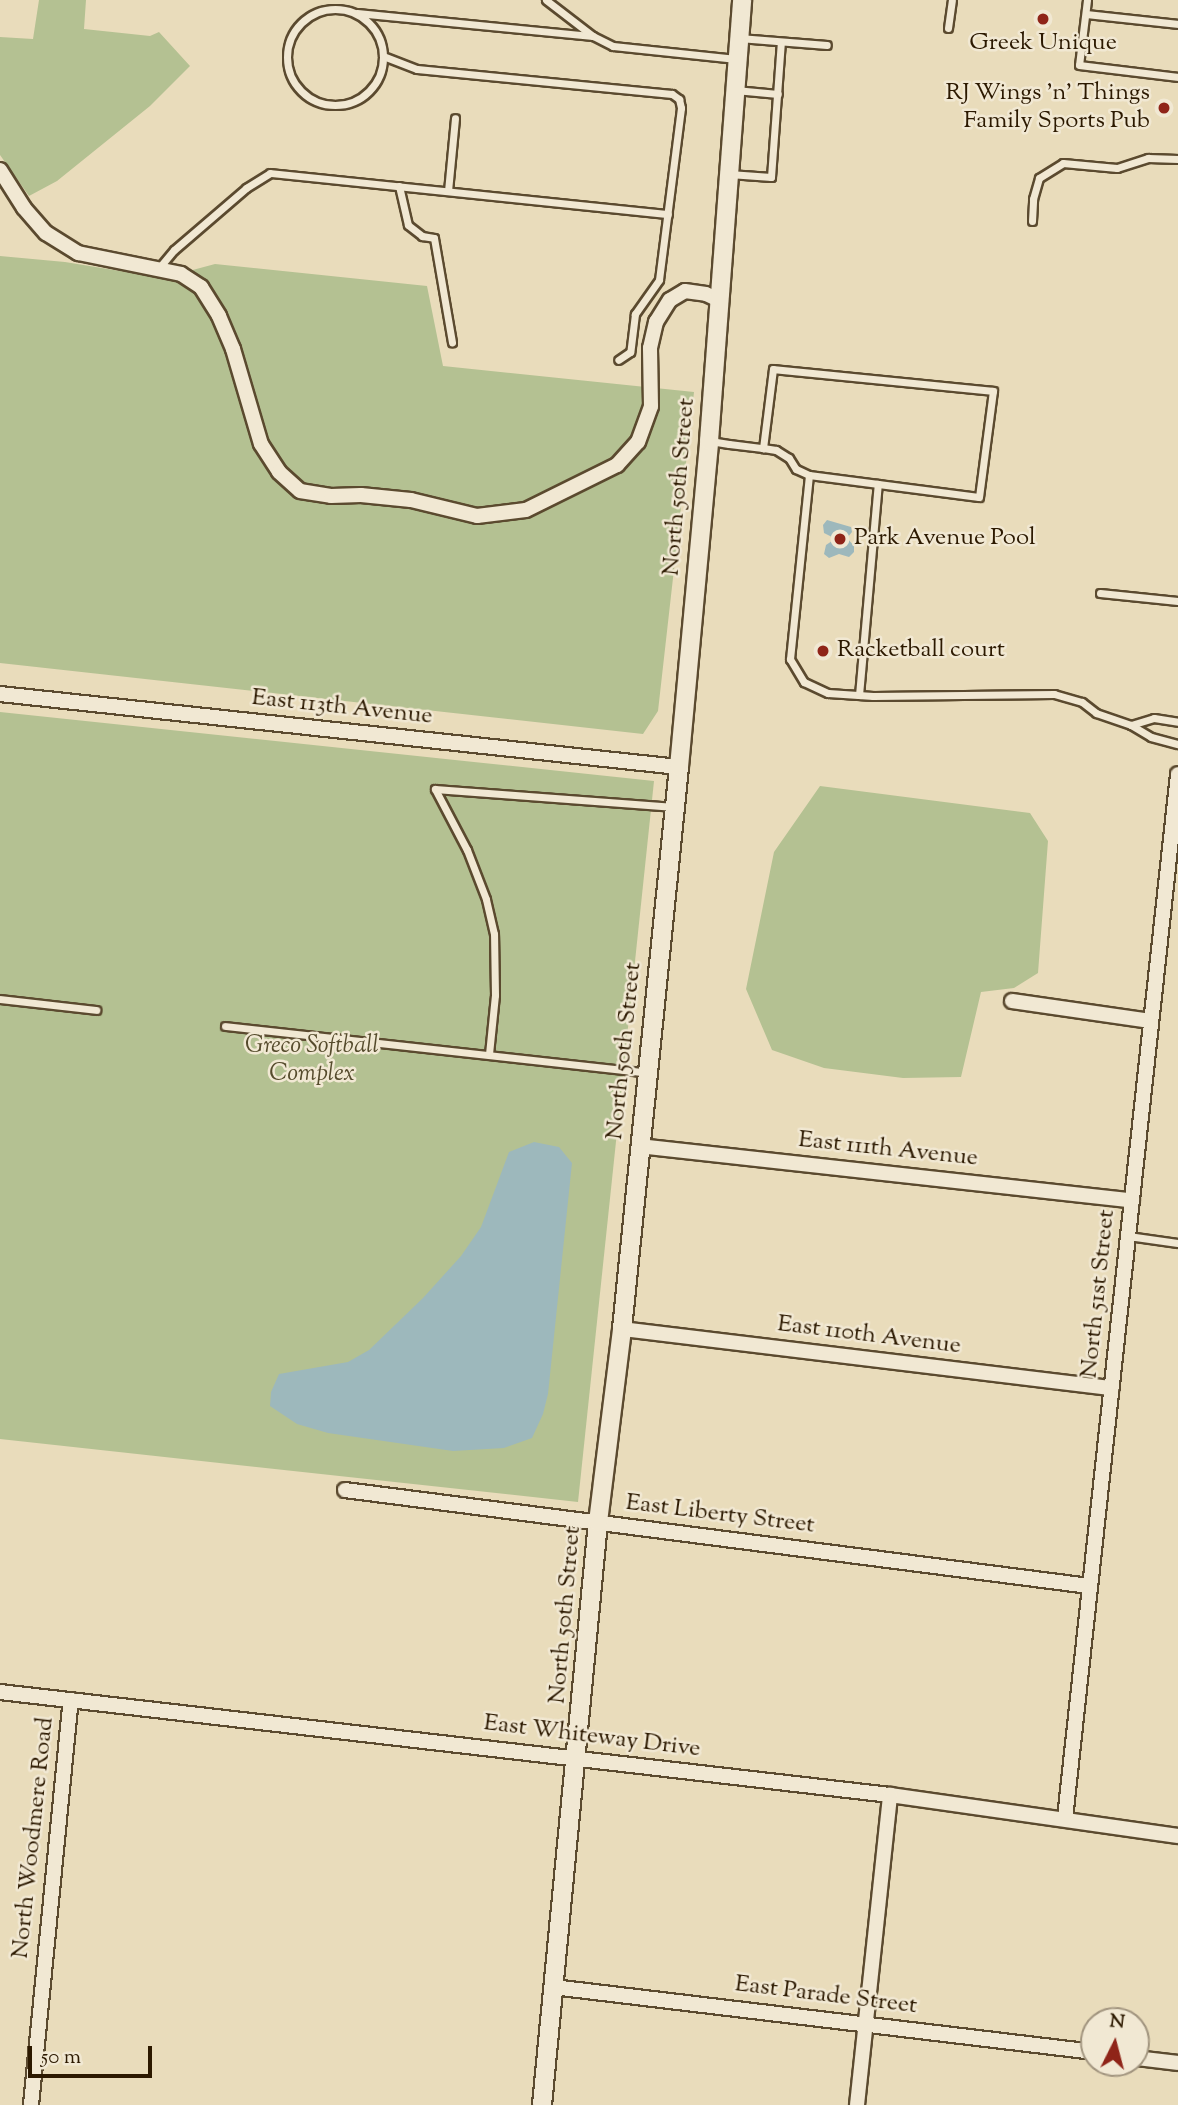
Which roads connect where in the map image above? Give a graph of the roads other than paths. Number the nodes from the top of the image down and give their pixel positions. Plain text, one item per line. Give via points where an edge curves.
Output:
1 (546, 0) edge
2 (741, 0) edge
3 (952, 0) edge
4 (1087, 0) edge
5 (352, 13) junction
6 (1086, 14) junction
7 (1178, 24) edge
8 (948, 27) dead end
9 (593, 36) junction
10 (738, 38) junction
11 (781, 42) junction
12 (827, 45) dead end
13 (383, 56) junction
14 (737, 59) junction
15 (1178, 76) edge
16 (734, 90) junction
17 (778, 94) junction
18 (455, 118) dead end
19 (1178, 159) edge
20 (0, 172) edge
21 (728, 174) junction
22 (399, 186) junction
23 (447, 191) junction
24 (668, 214) junction
25 (1032, 221) dead end
26 (158, 270) junction
27 (719, 300) junction
28 (452, 342) dead end
29 (618, 359) dead end
30 (709, 441) junction
31 (763, 448) junction
32 (809, 475) junction
33 (878, 484) junction
34 (1100, 593) dead end
35 (1178, 601) edge
36 (0, 694) edge
37 (859, 695) junction
38 (1178, 722) edge
39 (1131, 725) junction
40 (1178, 744) edge
41 (679, 767) junction
42 (1178, 774) edge
43 (674, 807) junction
44 (1174, 837) edge
45 (0, 999) edge
46 (1012, 1001) dead end
47 (96, 1010) dead end
48 (1151, 1021) junction
49 (225, 1026) dead end
50 (489, 1054) junction
51 (649, 1073) junction
52 (639, 1146) junction
53 (1132, 1200) junction
54 (1128, 1236) junction
55 (1178, 1243) edge
56 (622, 1329) junction
57 (1111, 1388) junction
58 (345, 1490) dead end
59 (598, 1522) junction
60 (1089, 1586) junction
61 (0, 1692) edge
62 (71, 1700) junction
63 (577, 1758) junction
64 (890, 1796) junction
65 (1065, 1818) junction
66 (1178, 1836) edge
67 (553, 1987) junction
68 (866, 2024) junction
69 (1080, 2050) edge
70 (1150, 2060) edge
71 (1178, 2063) edge
72 (30, 2105) edge
73 (542, 2105) edge
74 (857, 2105) edge

1 - 9 lane
2 - 10 street, North 50th Street
3 - 8 lane
4 - 6 lane
5 - 9 lane
5 - 13 lane via 368,23 379,38
5 - 13 lane via 334,9 315,13 295,32 287,58 291,77 302,92 327,104 355,101 380,75
6 - 7 lane
6 - 15 lane via 1079,65
9 - 14 lane via 613,46
10 - 11 lane
10 - 14 street, North 50th Street
11 - 12 lane
11 - 17 lane
13 - 24 lane via 417,69 676,96 681,108
14 - 16 street, North 50th Street
16 - 17 lane
16 - 21 street, North 50th Street
17 - 21 lane via 771,177
18 - 23 lane
19 - 25 lane via 1149,158 1117,168 1063,163 1039,178
20 - 26 street via 46,233 78,253
21 - 27 street, North 50th Street
22 - 23 lane
22 - 26 lane via 270,173 174,250
22 - 28 lane via 408,225 422,236 434,238
23 - 24 lane
24 - 29 lane via 659,280 635,314 630,352
26 - 27 street via 181,275 201,287 233,349 261,444 279,472 300,491 411,500 477,516 526,510 617,465 638,442 651,406 650,348 656,323 670,300 685,291
27 - 30 street, North 50th Street
30 - 31 lane
30 - 41 street, North 50th Street
31 - 32 lane via 789,457 796,469
31 - 33 lane via 773,369 993,391 979,497
32 - 33 lane
32 - 37 lane via 790,659 814,689
33 - 37 lane
34 - 35 lane
36 - 41 street, East 113th Avenue
37 - 39 lane via 1054,694
38 - 39 lane via 1154,718
39 - 40 lane via 1151,737
41 - 43 street, North 50th Street
42 - 44 street, North 51st Street
43 - 50 lane via 435,789 467,850 494,934 495,995
43 - 51 street, North 50th Street
44 - 48 street, North 51st Street
45 - 47 lane
46 - 48 street
48 - 53 street, North 51st Street
49 - 50 lane
50 - 51 lane
51 - 52 street, North 50th Street
52 - 53 street, East 111th Avenue
52 - 56 street, North 50th Street
53 - 54 street, North 51st Street
54 - 55 lane
54 - 57 street, North 51st Street
56 - 57 street, East 110th Avenue
56 - 59 street, North 50th Street
57 - 60 street, North 51st Street
58 - 59 street, East Liberty Street
59 - 60 street, East Liberty Street
59 - 63 street, North 50th Street
60 - 65 street, North 51st Street
61 - 62 street, East Whiteway Drive
62 - 63 street, East Whiteway Drive
62 - 72 street, North Woodmere Road
63 - 64 street, East Whiteway Drive
63 - 67 street, North 50th Street
64 - 65 street, East Whiteway Drive
64 - 68 street
65 - 66 street, East Whiteway Drive
67 - 68 street, East Parade Street
67 - 73 street, North 50th Street
68 - 69 street, East Parade Street
68 - 74 street
70 - 71 street

